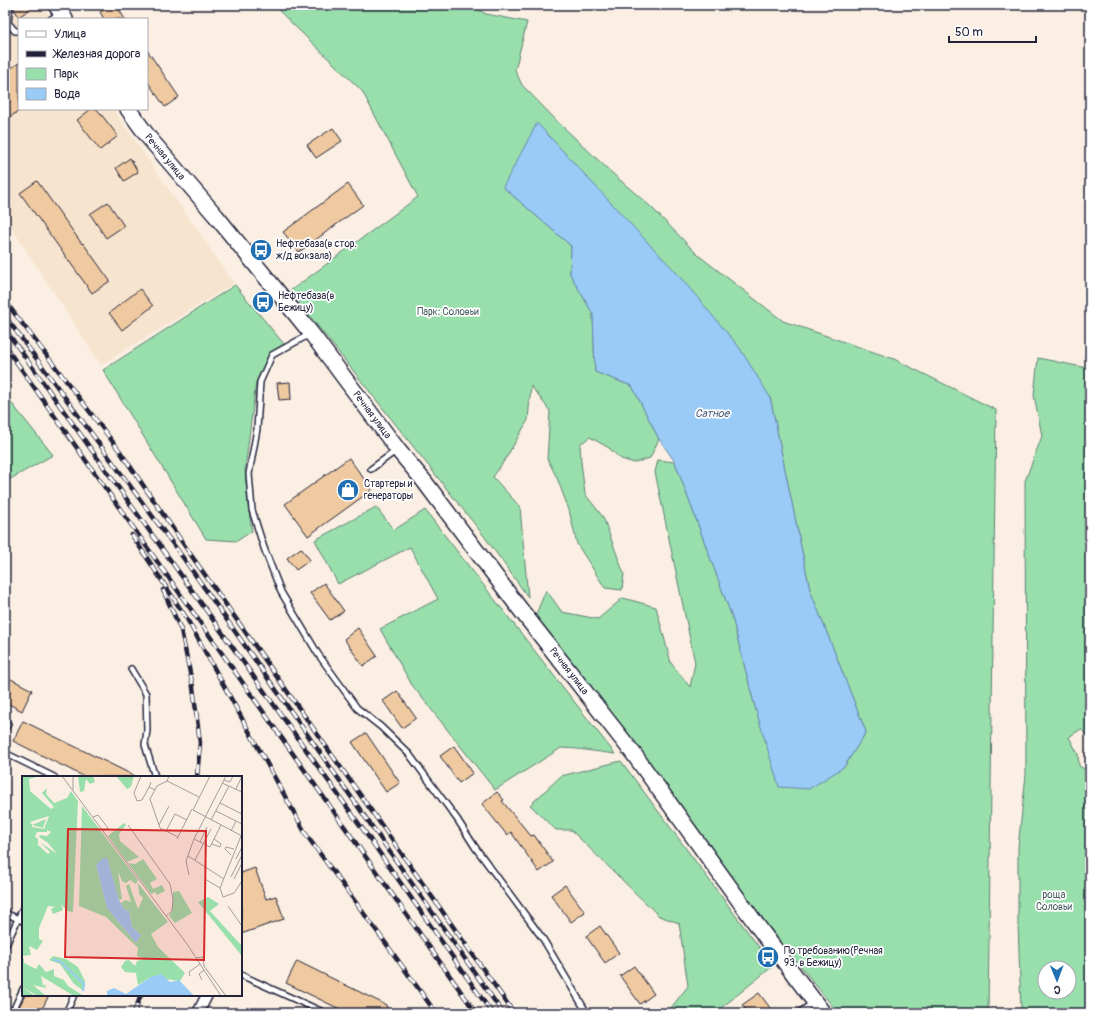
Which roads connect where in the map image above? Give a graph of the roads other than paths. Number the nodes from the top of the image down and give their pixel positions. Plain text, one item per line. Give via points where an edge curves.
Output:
1 (10, 5) edge
2 (18, 31) edge
3 (129, 110) edge
4 (311, 333) junction
5 (398, 450) junction
6 (371, 470) dead end
7 (131, 669) dead end
8 (5, 722) edge
9 (5, 730) edge
10 (5, 752) edge
11 (52, 776) edge
12 (154, 776) edge
13 (5, 912) edge
14 (21, 920) edge
15 (5, 947) edge
16 (242, 974) edge
17 (22, 991) edge
18 (74, 996) edge
19 (206, 996) edge
20 (819, 1007) edge
21 (322, 1012) edge
22 (12, 1013) edge
23 (66, 1013) edge
24 (198, 1013) edge
25 (587, 1013) edge
26 (799, 1013) edge

1 - 2 lane via 8,23
3 - 4 main road, Речная улица via 149,138
4 - 5 main road, Речная улица
4 - 25 lane via 272,355 260,382 257,429 249,474 252,510 281,592 318,654 357,708 409,754 457,819 543,939
5 - 6 lane
5 - 20 main road, Речная улица via 633,753
7 - 12 lane via 146,694 146,745
8 - 9 lane via 8,724
10 - 11 lane
13 - 14 lane
14 - 15 lane
16 - 21 lane
17 - 22 lane
18 - 23 lane
19 - 24 street
20 - 26 lane

